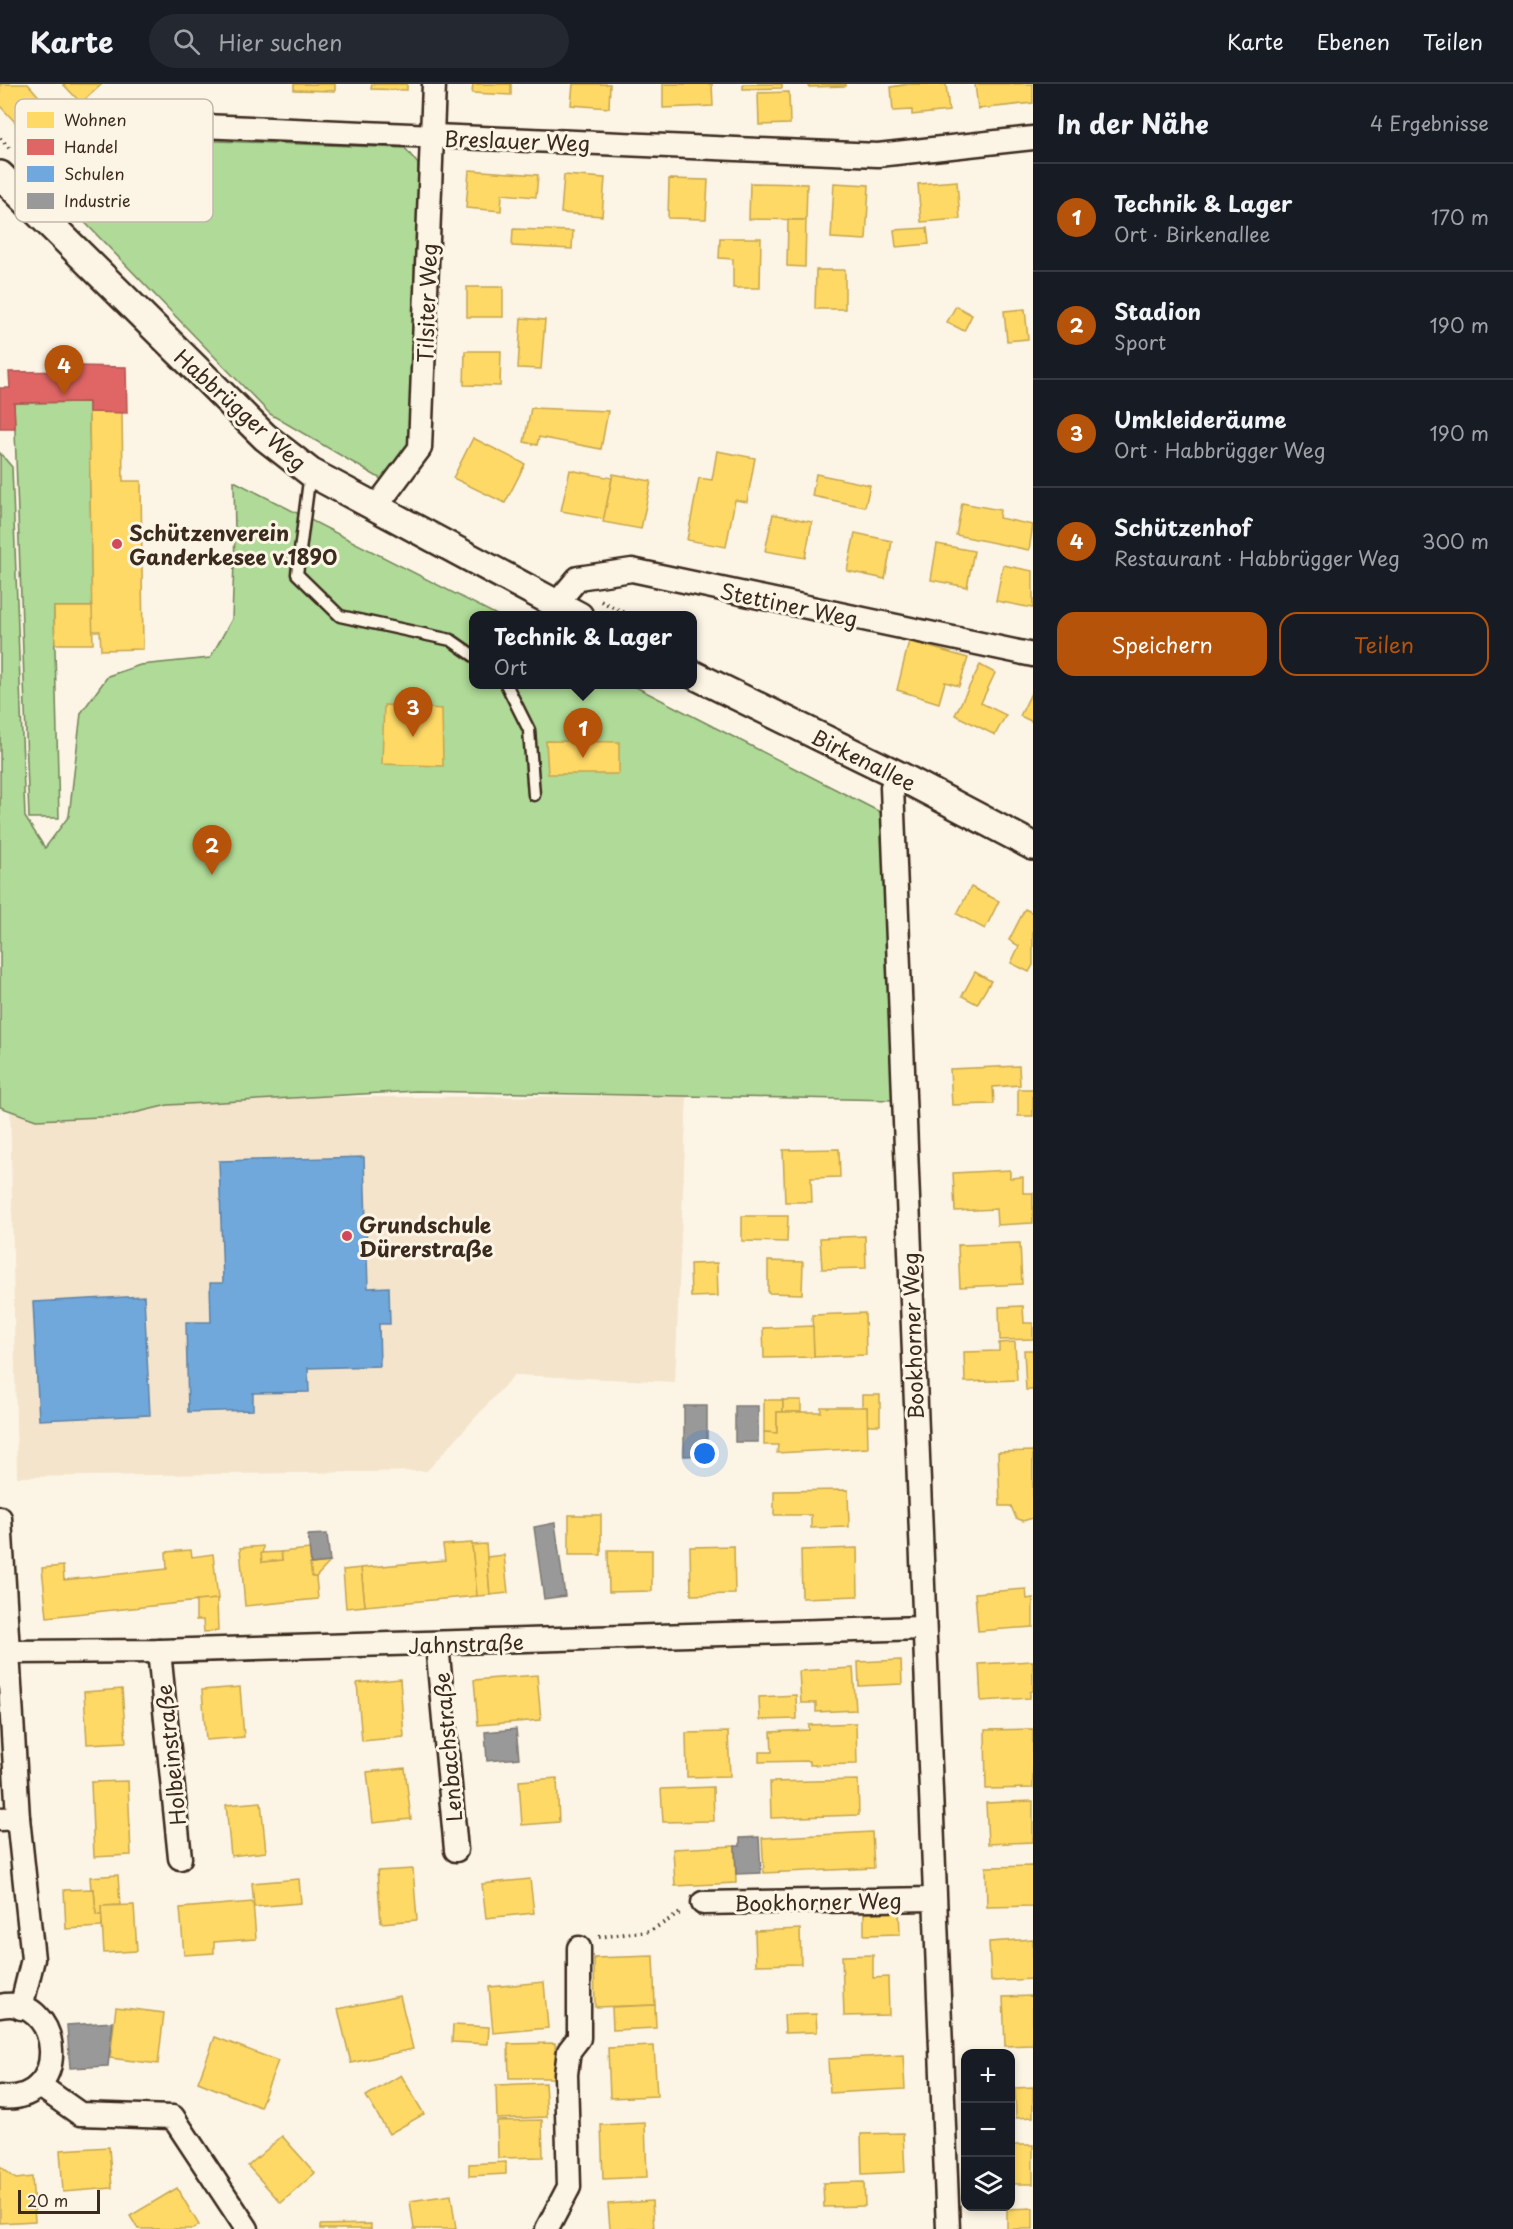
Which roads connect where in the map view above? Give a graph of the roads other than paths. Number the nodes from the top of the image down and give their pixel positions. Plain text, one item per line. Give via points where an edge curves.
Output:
1 (434, 84) edge
2 (213, 126) edge
3 (433, 136) junction
4 (1033, 138) edge
5 (4, 170) edge
6 (15, 184) edge
7 (45, 222) edge
8 (310, 472) junction
9 (376, 507) junction
10 (568, 609) edge
11 (469, 653) edge
12 (1033, 655) edge
13 (697, 676) edge
14 (508, 689) edge
15 (898, 775) junction
16 (534, 795) dead end
17 (1033, 846) edge
18 (0, 1518) edge
19 (923, 1628) junction
20 (437, 1644) junction
21 (159, 1651) junction
22 (8, 1652) junction
23 (9, 1819) edge
24 (456, 1850) dead end
25 (180, 1858) dead end
26 (934, 1899) junction
27 (703, 1903) road end
28 (579, 1948) road end
29 (11, 2007) edge
30 (39, 2085) junction
31 (0, 2097) edge
32 (247, 2229) edge
33 (547, 2229) edge
34 (948, 2229) edge

1 - 3 street, Tilsiter Weg
2 - 3 street, Breslauer Weg
3 - 4 street, Breslauer Weg via 878,155
3 - 9 street, Tilsiter Weg via 420,448
5 - 6 street, Habbrügger Weg
7 - 8 street, Habbrügger Weg via 265,437
8 - 9 street, Habbrügger Weg
8 - 11 lane via 297,574 340,616 451,640
9 - 10 street, Habbrügger Weg
10 - 12 street, Stettiner Weg via 578,578 632,570
13 - 15 street, Birkenallee
14 - 16 lane via 529,730
15 - 17 street, Birkenallee
15 - 19 street, Bookhorner Weg via 892,787
18 - 22 street
19 - 20 street, Jahnstraße
19 - 26 street, Bookhorner Weg
20 - 21 street, Jahnstraße
20 - 24 street, Lenbachstraße
21 - 22 street, Jahnstraße
21 - 25 street, Holbeinstraße
22 - 23 street
23 - 29 street via 33,1959
26 - 27 street, Bookhorner Weg
26 - 34 street, Bookhorner Weg
28 - 33 street via 579,2038 569,2051 566,2074 569,2187
29 - 30 street via 33,2014 50,2035 52,2062
30 - 31 street via 25,2094
30 - 32 street via 80,2114 173,2117

